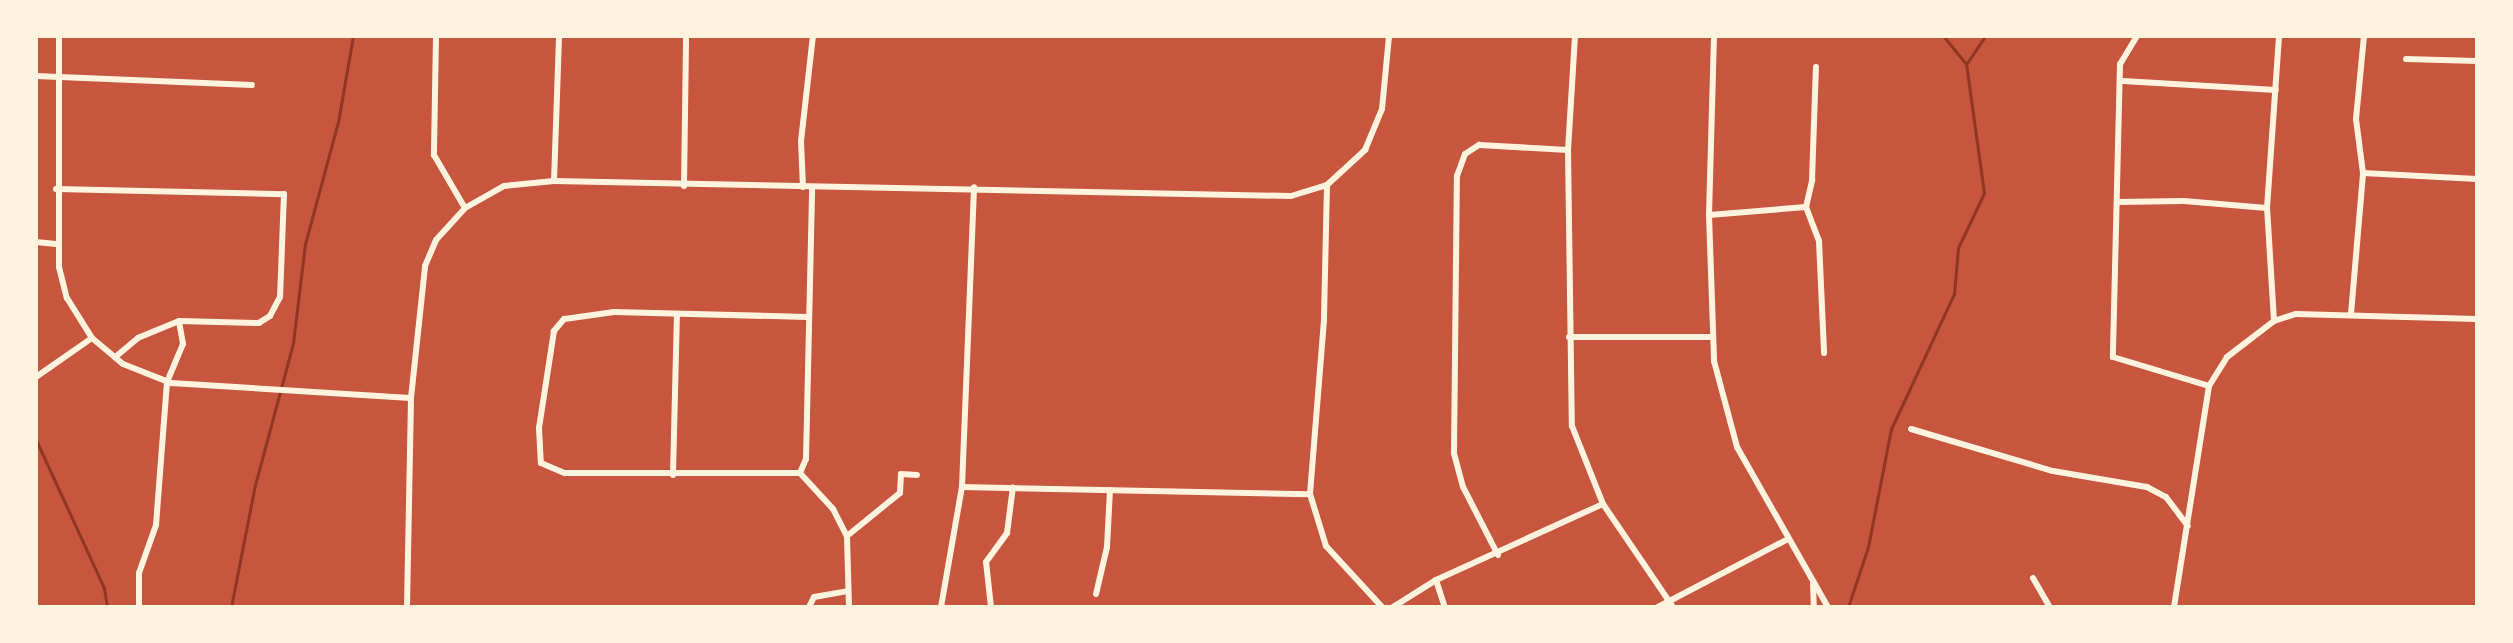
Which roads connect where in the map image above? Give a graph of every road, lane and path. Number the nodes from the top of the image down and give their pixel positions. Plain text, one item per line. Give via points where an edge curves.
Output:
1 (59, 36) edge
2 (436, 36) edge
3 (559, 36) edge
4 (686, 36) edge
5 (813, 36) edge
6 (1389, 36) edge
7 (1575, 36) edge
8 (1714, 36) edge
9 (2137, 36) edge
10 (2279, 36) edge
11 (2364, 36) edge
12 (2406, 59) dead end
13 (2477, 61) edge
14 (1816, 67) dead end
15 (36, 76) edge
16 (58, 77) junction
17 (2123, 81) junction
18 (252, 85) dead end
19 (2276, 90) junction
20 (1568, 150) junction
21 (2363, 173) junction
22 (2477, 179) edge
23 (554, 181) junction
24 (1327, 185) junction
25 (684, 186) junction
26 (803, 187) junction
27 (812, 187) junction
28 (974, 187) junction
29 (56, 189) junction
30 (2118, 202) junction
31 (1806, 207) junction
32 (465, 208) junction
33 (2267, 208) junction
34 (1709, 215) junction
35 (36, 242) edge
36 (56, 244) junction
37 (2351, 314) junction
38 (677, 316) junction
39 (807, 317) junction
40 (2477, 319) edge
41 (179, 321) junction
42 (2274, 321) junction
43 (1569, 337) junction
44 (1711, 337) junction
45 (92, 338) junction
46 (1824, 353) dead end
47 (115, 357) junction
48 (36, 377) edge
49 (167, 382) junction
50 (2209, 386) junction
51 (411, 398) junction
52 (1911, 429) dead end
53 (800, 473) junction
54 (673, 475) junction
55 (917, 475) dead end
56 (962, 487) junction
57 (1013, 487) junction
58 (1110, 490) junction
59 (1310, 494) junction
60 (1603, 504) junction
61 (2188, 526) junction
62 (847, 536) junction
63 (1788, 539) junction
64 (1498, 555) junction
65 (2033, 578) dead end
66 (1436, 580) junction
67 (1813, 581) junction
68 (847, 591) junction
69 (1096, 594) dead end
70 (1671, 604) edge
71 (139, 607) edge
72 (407, 607) edge
73 (809, 607) edge
74 (849, 607) edge
75 (941, 607) edge
76 (991, 607) edge
77 (1382, 607) edge
78 (1393, 607) edge
79 (1445, 607) edge
80 (1658, 607) edge
81 (1814, 607) edge
82 (1828, 607) edge
83 (2050, 607) edge
84 (2174, 607) edge

1 - 16 street
2 - 32 street via 434,155
3 - 23 street
4 - 25 street
5 - 26 street via 801,141
6 - 24 street via 1382,109 1371,140
7 - 20 street
8 - 34 street
9 - 17 street via 2120,64
10 - 19 street
11 - 21 street via 2356,119
12 - 13 street
14 - 31 street via 1813,171
15 - 16 street
16 - 18 street
16 - 29 street
17 - 19 street
17 - 30 street
19 - 33 street
20 - 43 street
20 - 64 street via 1479,145 1465,154 1457,176 1454,453 1463,487
21 - 22 street
21 - 37 street
23 - 25 street
23 - 32 street via 504,186
24 - 28 street via 1272,198
24 - 59 street via 1324,320
25 - 26 street
26 - 27 street
27 - 28 street
27 - 39 street
28 - 56 street
29 - 36 street
29 - 41 street via 284,194 280,297 270,316 259,323
30 - 33 street
30 - 50 street via 2113,357
31 - 34 street
31 - 46 street via 1819,241
32 - 51 street via 436,240 425,266
33 - 42 street
34 - 44 street
35 - 36 street
36 - 45 street via 67,298
37 - 40 street
37 - 42 street via 2296,314
38 - 39 street
38 - 54 street
38 - 54 street via 614,312 557,323 538,453 541,463 565,473
39 - 53 street via 806,459
41 - 47 street via 138,338
41 - 49 street via 183,344
42 - 50 street via 2227,357
43 - 44 street
43 - 60 street via 1572,426
44 - 63 street via 1737,447
45 - 47 street
45 - 48 street
47 - 49 street
49 - 51 street
49 - 71 street via 156,525 139,573
50 - 61 street
51 - 72 street
52 - 61 street via 2053,471 2147,487 2166,497
53 - 54 street
53 - 62 street via 833,509
55 - 62 street via 901,474 900,493
56 - 57 street
56 - 75 street
57 - 58 street
57 - 76 street via 1008,530 986,562
58 - 59 street
58 - 69 street via 1107,547
59 - 77 street via 1323,541
60 - 64 street
60 - 70 street
61 - 84 street
62 - 68 street
63 - 67 street
63 - 70 street
64 - 66 street
65 - 83 street
66 - 78 street
66 - 79 street
67 - 81 street
67 - 82 street
68 - 73 street via 814,597
68 - 74 street
70 - 80 street

